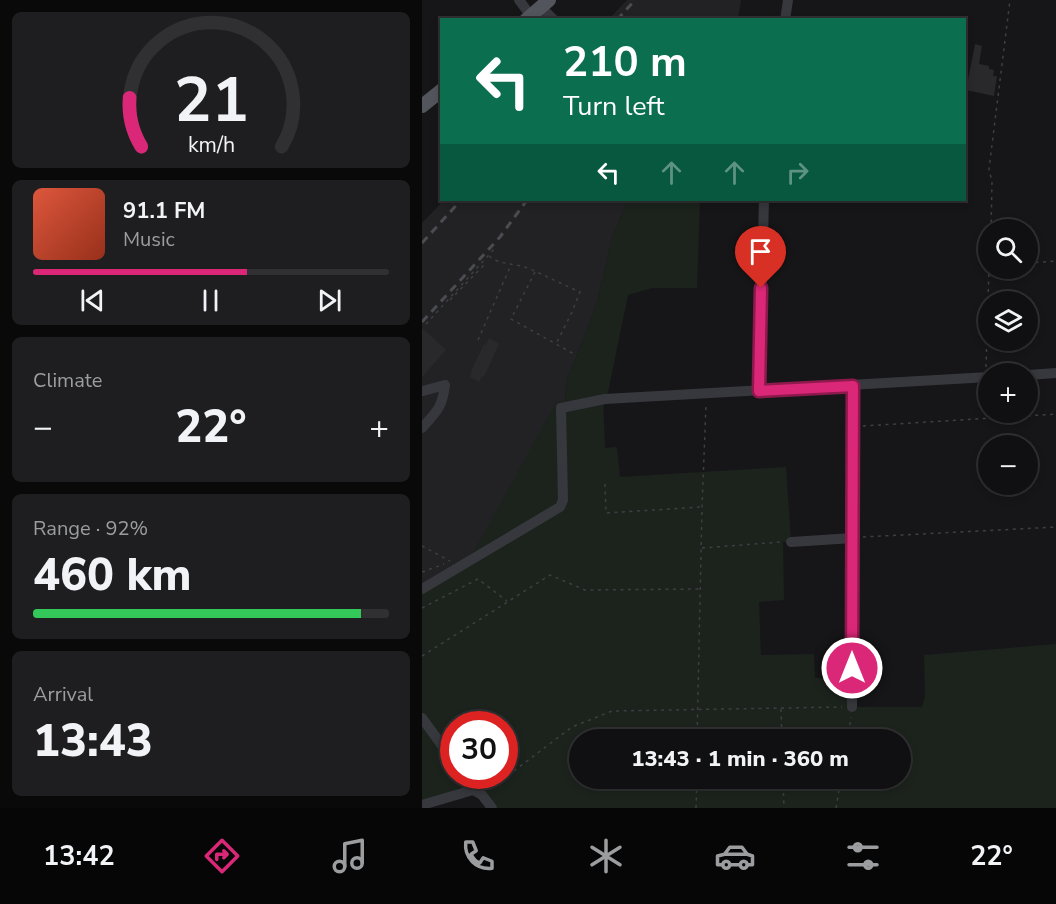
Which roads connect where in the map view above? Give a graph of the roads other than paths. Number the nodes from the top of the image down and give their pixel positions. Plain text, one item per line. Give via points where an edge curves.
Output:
1 (519, 0) edge
2 (788, 0) edge
3 (537, 10) edge
4 (551, 18) edge
5 (785, 18) edge
6 (440, 92) edge
7 (422, 106) edge
8 (764, 201) edge
9 (1056, 373) edge
10 (1038, 374) edge
11 (978, 378) edge
12 (853, 386) junction
13 (759, 391) junction
14 (423, 392) edge
15 (422, 428) edge
16 (853, 538) junction
17 (791, 542) road end
18 (422, 589) edge
19 (852, 707) road end
20 (422, 718) edge
21 (440, 743) edge
22 (475, 789) edge
23 (478, 792) junction
24 (422, 805) edge
25 (492, 808) edge

1 - 3 street
2 - 5 street
3 - 4 street
6 - 7 main road
8 - 13 street
9 - 10 street
11 - 12 street
12 - 13 street
12 - 16 street
13 - 18 street via 605,399 561,408 560,507
14 - 15 street via 445,385 439,410
16 - 17 street
16 - 19 street
20 - 21 street
22 - 23 street
23 - 24 street
23 - 25 street

